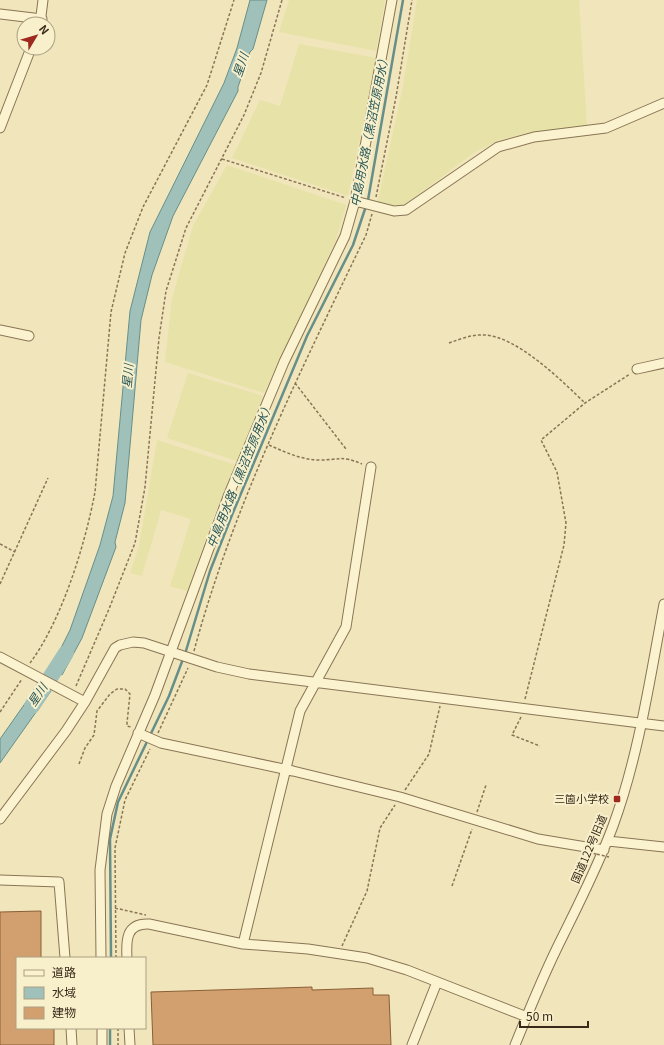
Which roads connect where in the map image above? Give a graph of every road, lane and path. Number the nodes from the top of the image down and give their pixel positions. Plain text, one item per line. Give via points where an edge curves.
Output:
1 (43, 0) edge
2 (234, 0) edge
3 (282, 0) edge
4 (392, 0) edge
5 (412, 0) edge
6 (0, 14) edge
7 (42, 16) edge
8 (16, 17) edge
9 (28, 56) edge
10 (664, 103) edge
11 (0, 128) edge
12 (222, 158) junction
13 (358, 202) junction
14 (374, 207) junction
15 (0, 330) edge
16 (29, 336) dead end
17 (449, 343) dead end
18 (664, 363) edge
19 (637, 369) joint
20 (295, 383) junction
21 (585, 403) junction
22 (269, 445) junction
23 (346, 449) dead end
24 (371, 467) joint
25 (48, 478) dead end
26 (0, 544) edge
27 (15, 552) junction
28 (0, 584) edge
29 (664, 604) edge
30 (174, 653) junction
31 (0, 657) edge
32 (191, 659) junction
33 (26, 671) junction
34 (314, 683) junction
35 (72, 691) junction
36 (442, 698) junction
37 (99, 701) dead end
38 (85, 702) junction
39 (102, 703) junction
40 (523, 709) junction
41 (0, 712) edge
42 (641, 724) junction
43 (664, 726) edge
44 (146, 736) junction
45 (540, 746) dead end
46 (79, 764) dead end
47 (285, 770) junction
48 (486, 785) dead end
49 (400, 797) junction
50 (0, 818) edge
51 (474, 820) junction
52 (608, 841) junction
53 (664, 847) edge
54 (592, 853) dead end
55 (606, 853) junction
56 (0, 880) edge
57 (452, 886) dead end
58 (243, 944) junction
59 (339, 953) junction
60 (65, 957) edge
61 (101, 957) edge
62 (116, 957) edge
63 (127, 957) edge
64 (437, 982) junction
65 (527, 1017) junction
66 (71, 1029) edge
67 (102, 1029) edge
68 (118, 1029) edge
69 (129, 1029) edge
70 (72, 1045) edge
71 (102, 1045) edge
72 (118, 1045) edge
73 (130, 1045) edge
74 (412, 1045) edge
75 (515, 1045) edge

1 - 7 street
2 - 33 path via 207,85 143,207 125,253 111,312 96,486 91,515 82,548 55,619 44,643
3 - 12 path via 261,74
4 - 13 street
5 - 14 path
6 - 8 street
9 - 11 street
10 - 14 street via 606,128 534,137 498,147 406,210 394,211
12 - 13 path
12 - 35 path via 186,228 166,291 145,488 135,543
13 - 14 street
13 - 30 street via 340,247 287,356 232,487
14 - 20 path via 366,235
15 - 16 street
17 - 21 path via 485,335 507,340 562,381
18 - 19 street
19 - 21 path
20 - 22 path
20 - 23 path
21 - 40 path via 541,440 557,472 566,523 564,546
22 - 24 path via 294,456 319,460 346,457
22 - 32 path via 240,515
24 - 34 street via 346,627
25 - 27 path
26 - 27 path
27 - 28 path
29 - 42 street, 国道122号旧道
30 - 32 street
30 - 38 street via 144,643 120,645 115,648
30 - 44 street via 155,695
31 - 33 street
32 - 34 street via 249,674
32 - 44 path
33 - 35 street
33 - 41 path
34 - 36 street
34 - 47 street via 300,711
35 - 38 street
36 - 40 street
36 - 49 path via 429,754
37 - 39 path
38 - 50 street via 51,753
39 - 44 path via 117,689 128,691 131,699 127,723 129,728
39 - 46 path via 97,711 94,735 85,748
40 - 42 street
40 - 45 path via 512,736
42 - 43 street
42 - 52 street, 国道122号旧道 via 627,783
44 - 47 street via 161,743
44 - 61 street via 107,814 100,870
44 - 62 path via 117,833 114,865
47 - 49 street
47 - 58 street
48 - 51 path
49 - 51 street
49 - 59 path via 380,828 366,891
51 - 55 street via 538,839
51 - 57 path
52 - 53 street
52 - 55 street, 国道122号旧道
54 - 55 path, bridge
55 - 65 street, 国道122号旧道 via 555,952
56 - 60 street via 59,882
58 - 59 street
58 - 63 street via 143,924 128,934
59 - 64 street via 393,965
64 - 65 street
64 - 74 street
65 - 75 street, 国道122号旧道
66 - 70 street
67 - 71 street
68 - 72 path
69 - 73 street

